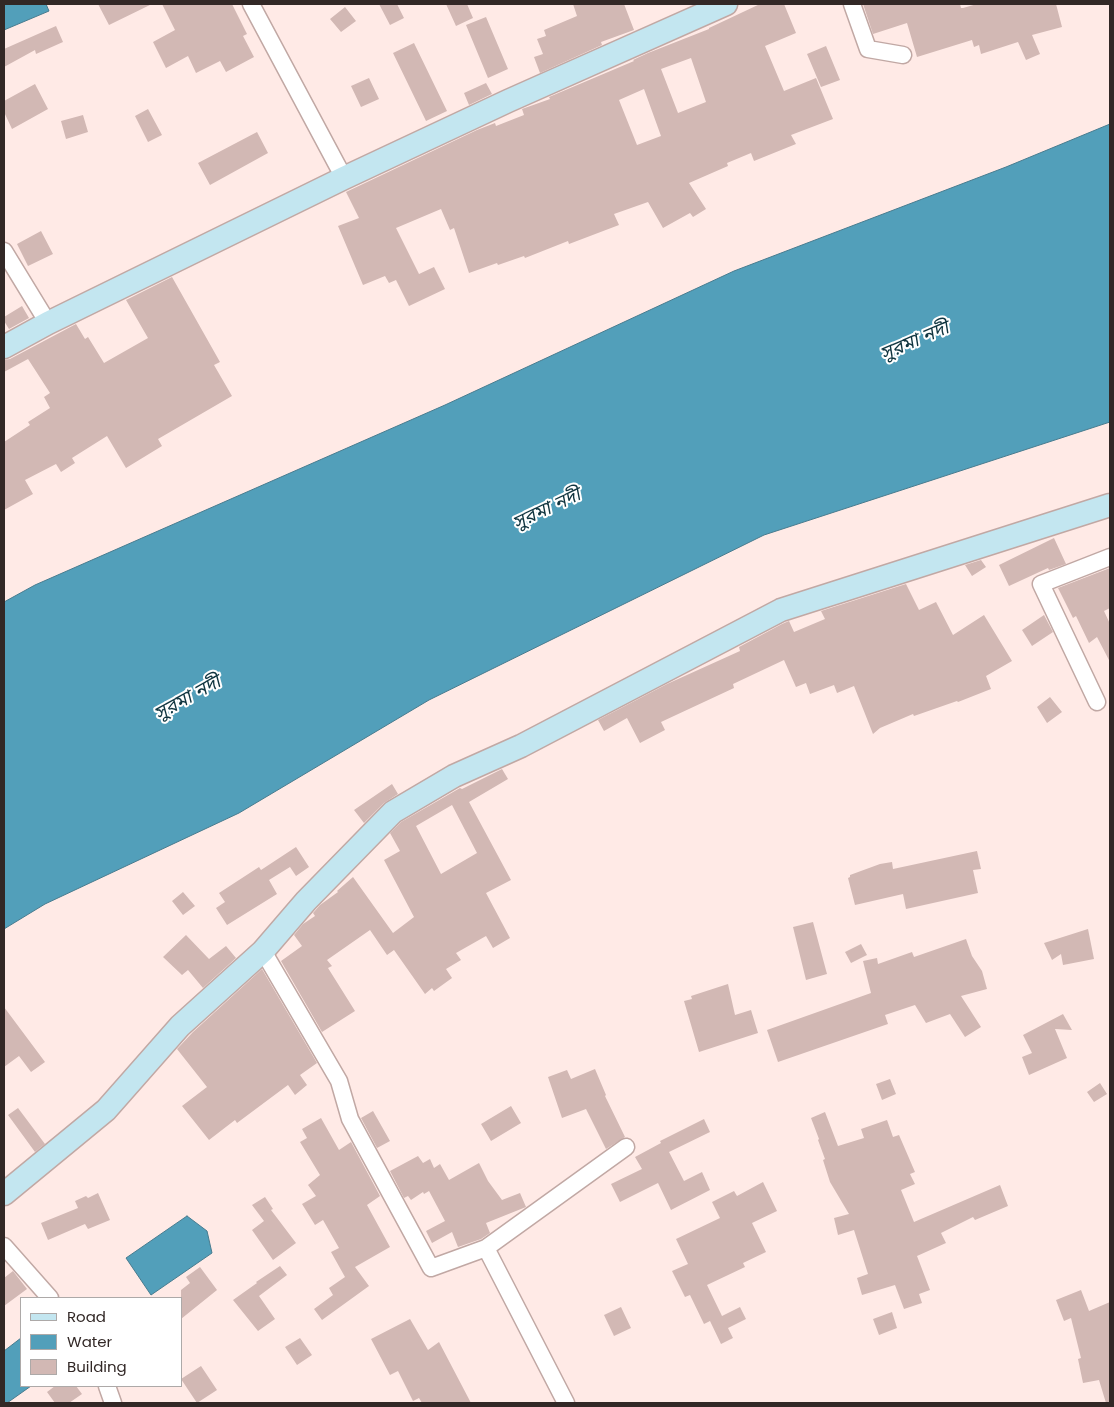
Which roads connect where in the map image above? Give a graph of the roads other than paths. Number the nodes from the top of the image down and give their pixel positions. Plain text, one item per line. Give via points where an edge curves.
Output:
1 (251, 4) edge
2 (726, 4) edge
3 (852, 4) edge
4 (904, 55) dead end
5 (344, 178) junction
6 (4, 251) edge
7 (48, 323) junction
8 (4, 347) edge
9 (1110, 505) edge
10 (1110, 557) edge
11 (1097, 702) dead end
12 (263, 951) junction
13 (626, 1147) dead end
14 (4, 1194) edge
15 (4, 1246) edge
16 (486, 1248) junction
17 (49, 1297) edge
18 (107, 1387) edge
19 (114, 1403) edge
20 (566, 1403) edge

1 - 5 street
2 - 5 street
3 - 4 street via 868,49
5 - 7 street
6 - 7 street
7 - 8 street
9 - 12 street via 781,610 521,746 454,776 393,812 306,901
10 - 11 street via 1042,584
12 - 14 street via 180,1026 106,1110
12 - 16 street via 339,1080 350,1119 431,1268
13 - 16 street
15 - 17 street
16 - 20 street
18 - 19 street

